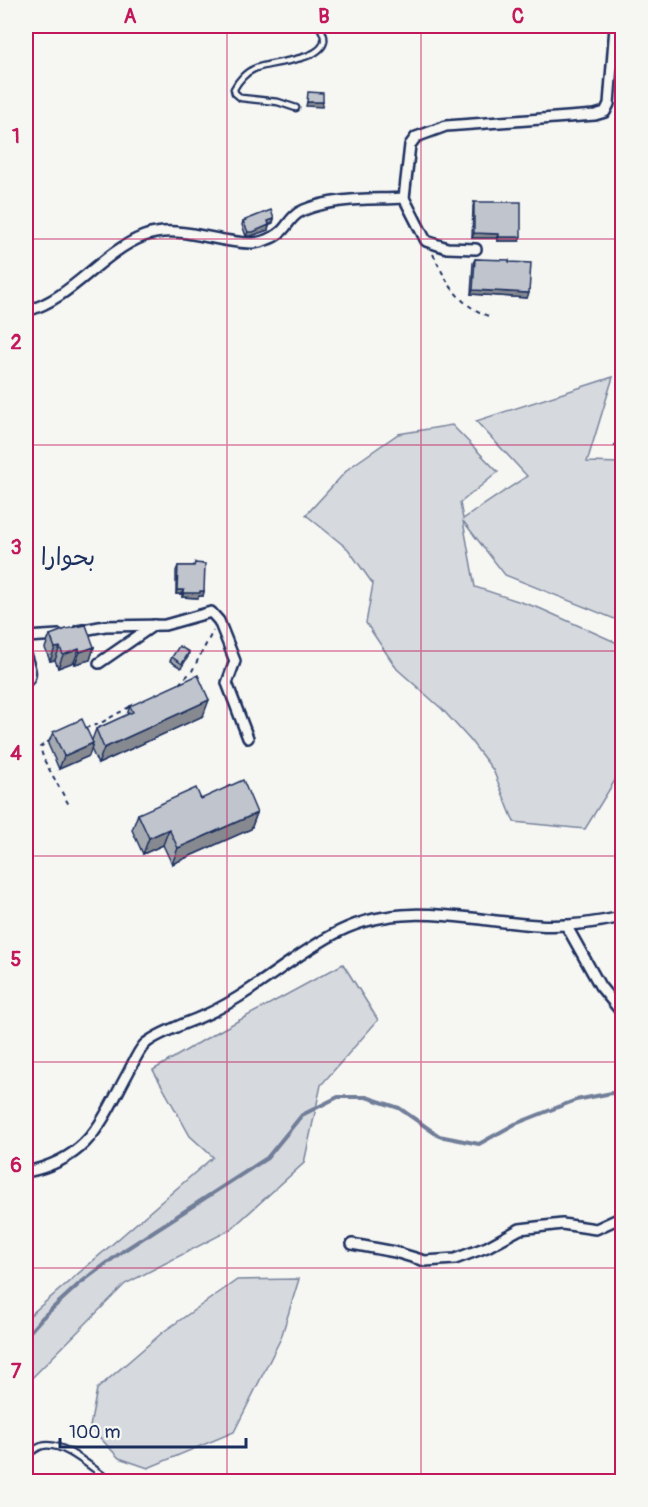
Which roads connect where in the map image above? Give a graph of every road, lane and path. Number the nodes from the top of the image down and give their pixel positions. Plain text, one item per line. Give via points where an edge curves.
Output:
1 (319, 26) edge
2 (615, 26) edge
3 (296, 108) dead end
4 (404, 198) junction
5 (426, 241) junction
6 (476, 249) dead end
7 (26, 311) edge
8 (491, 317) dead end
9 (622, 444) edge
10 (614, 445) dead end
11 (219, 621) junction
12 (154, 625) junction
13 (26, 637) edge
14 (26, 657) edge
15 (99, 663) dead end
16 (26, 682) edge
17 (174, 690) edge
18 (135, 704) edge
19 (82, 729) edge
20 (56, 738) edge
21 (248, 738) dead end
22 (69, 805) dead end
23 (622, 917) edge
24 (566, 926) junction
25 (622, 1012) edge
26 (26, 1172) edge
27 (622, 1217) edge
28 (352, 1244) dead end
29 (26, 1456) edge
30 (112, 1482) edge

1 - 3 lane via 324,40 316,51 297,60 256,68 234,89 241,98
2 - 4 street via 609,104 605,112 446,126 416,137 410,145
4 - 5 street
4 - 7 street via 334,201 303,210 288,220 279,234 255,244 174,233 147,235 111,254 48,303
5 - 6 street via 447,248
5 - 8 path via 456,294 473,310
9 - 10 path
11 - 12 street via 211,612
11 - 17 path via 192,671
11 - 21 street via 235,661 227,683
12 - 13 street via 105,626 50,637
12 - 15 street
14 - 16 street via 31,673
18 - 19 path
20 - 22 path via 40,747
23 - 24 street
24 - 25 street via 600,986
24 - 26 street via 412,915 378,918 342,930 212,1013 144,1044 101,1123 82,1148
27 - 28 street via 596,1229 562,1224 520,1229 455,1259 425,1261
29 - 30 lane via 41,1446 64,1449

